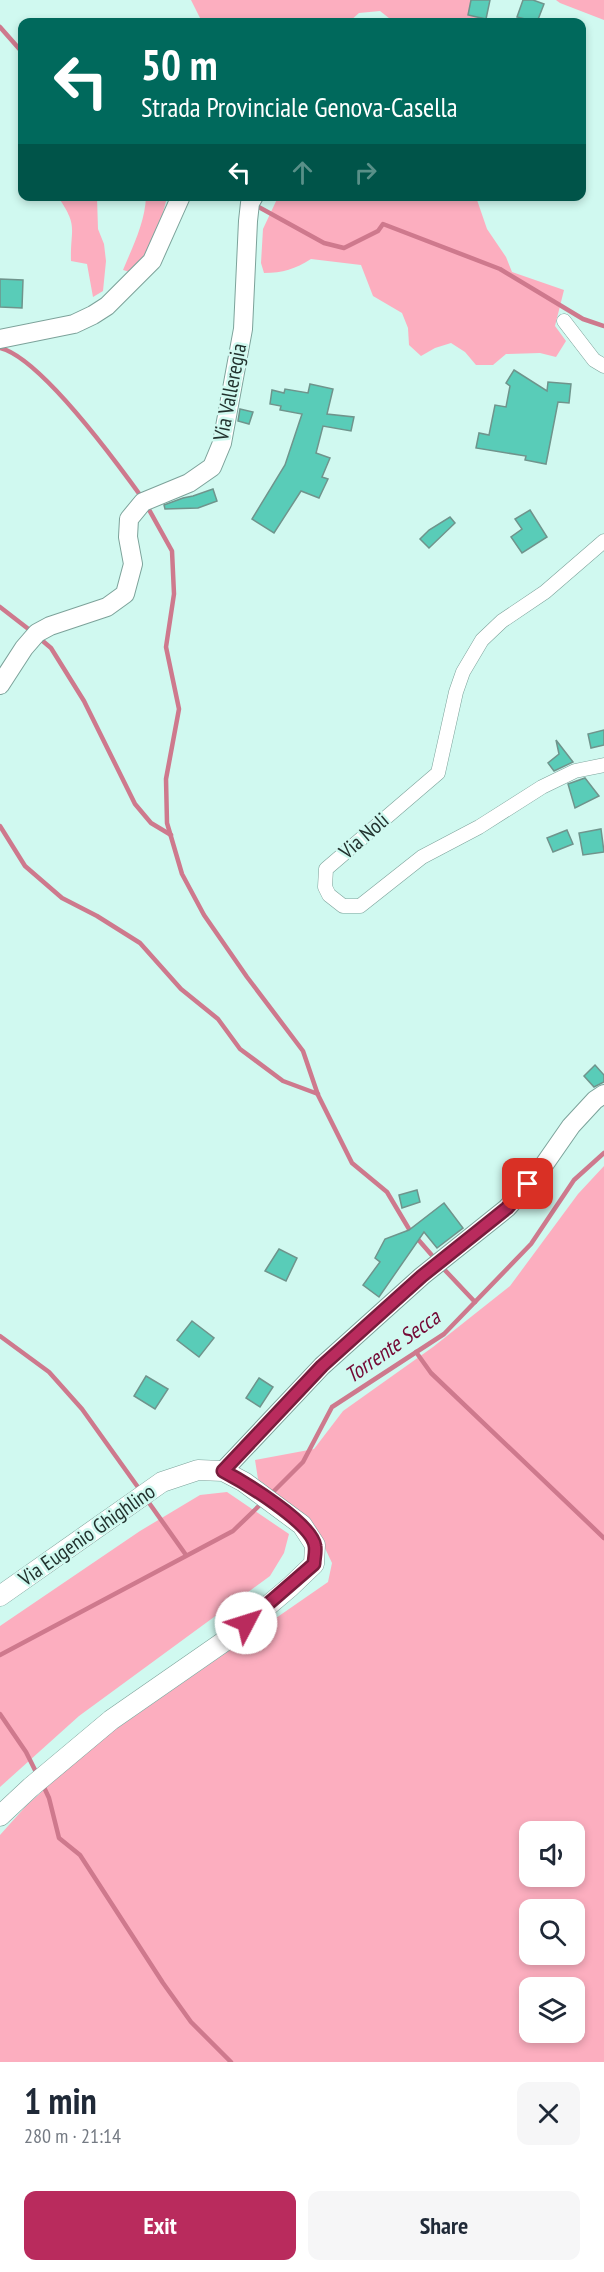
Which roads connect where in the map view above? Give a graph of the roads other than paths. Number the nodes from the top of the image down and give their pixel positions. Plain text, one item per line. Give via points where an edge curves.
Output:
1 (179, 201) edge
2 (251, 201) edge
3 (564, 321) dead end
4 (0, 339) edge
5 (604, 366) edge
6 (604, 541) edge
7 (0, 685) edge
8 (604, 765) edge
9 (604, 1094) edge
10 (223, 1471) junction
11 (0, 1596) edge
12 (0, 1816) edge

1 - 4 street via 152,261 107,306 74,324
2 - 7 street, Via Valleregia via 243,329 222,443 212,466 189,483 142,502 129,519 133,564 125,594 107,607 37,633
3 - 5 street via 594,360
6 - 8 street, Via Noli via 482,640 456,692 438,773 326,869 325,887 343,906 360,906 422,857 542,787 575,771
9 - 10 street via 571,1126 539,1172 507,1208 422,1276 322,1366
10 - 11 main road, Via Eugenio Ghighlino via 198,1470 162,1482
10 - 12 main road, Via Eugenio Ghighlino via 302,1525 315,1545 314,1564 232,1636 111,1720

